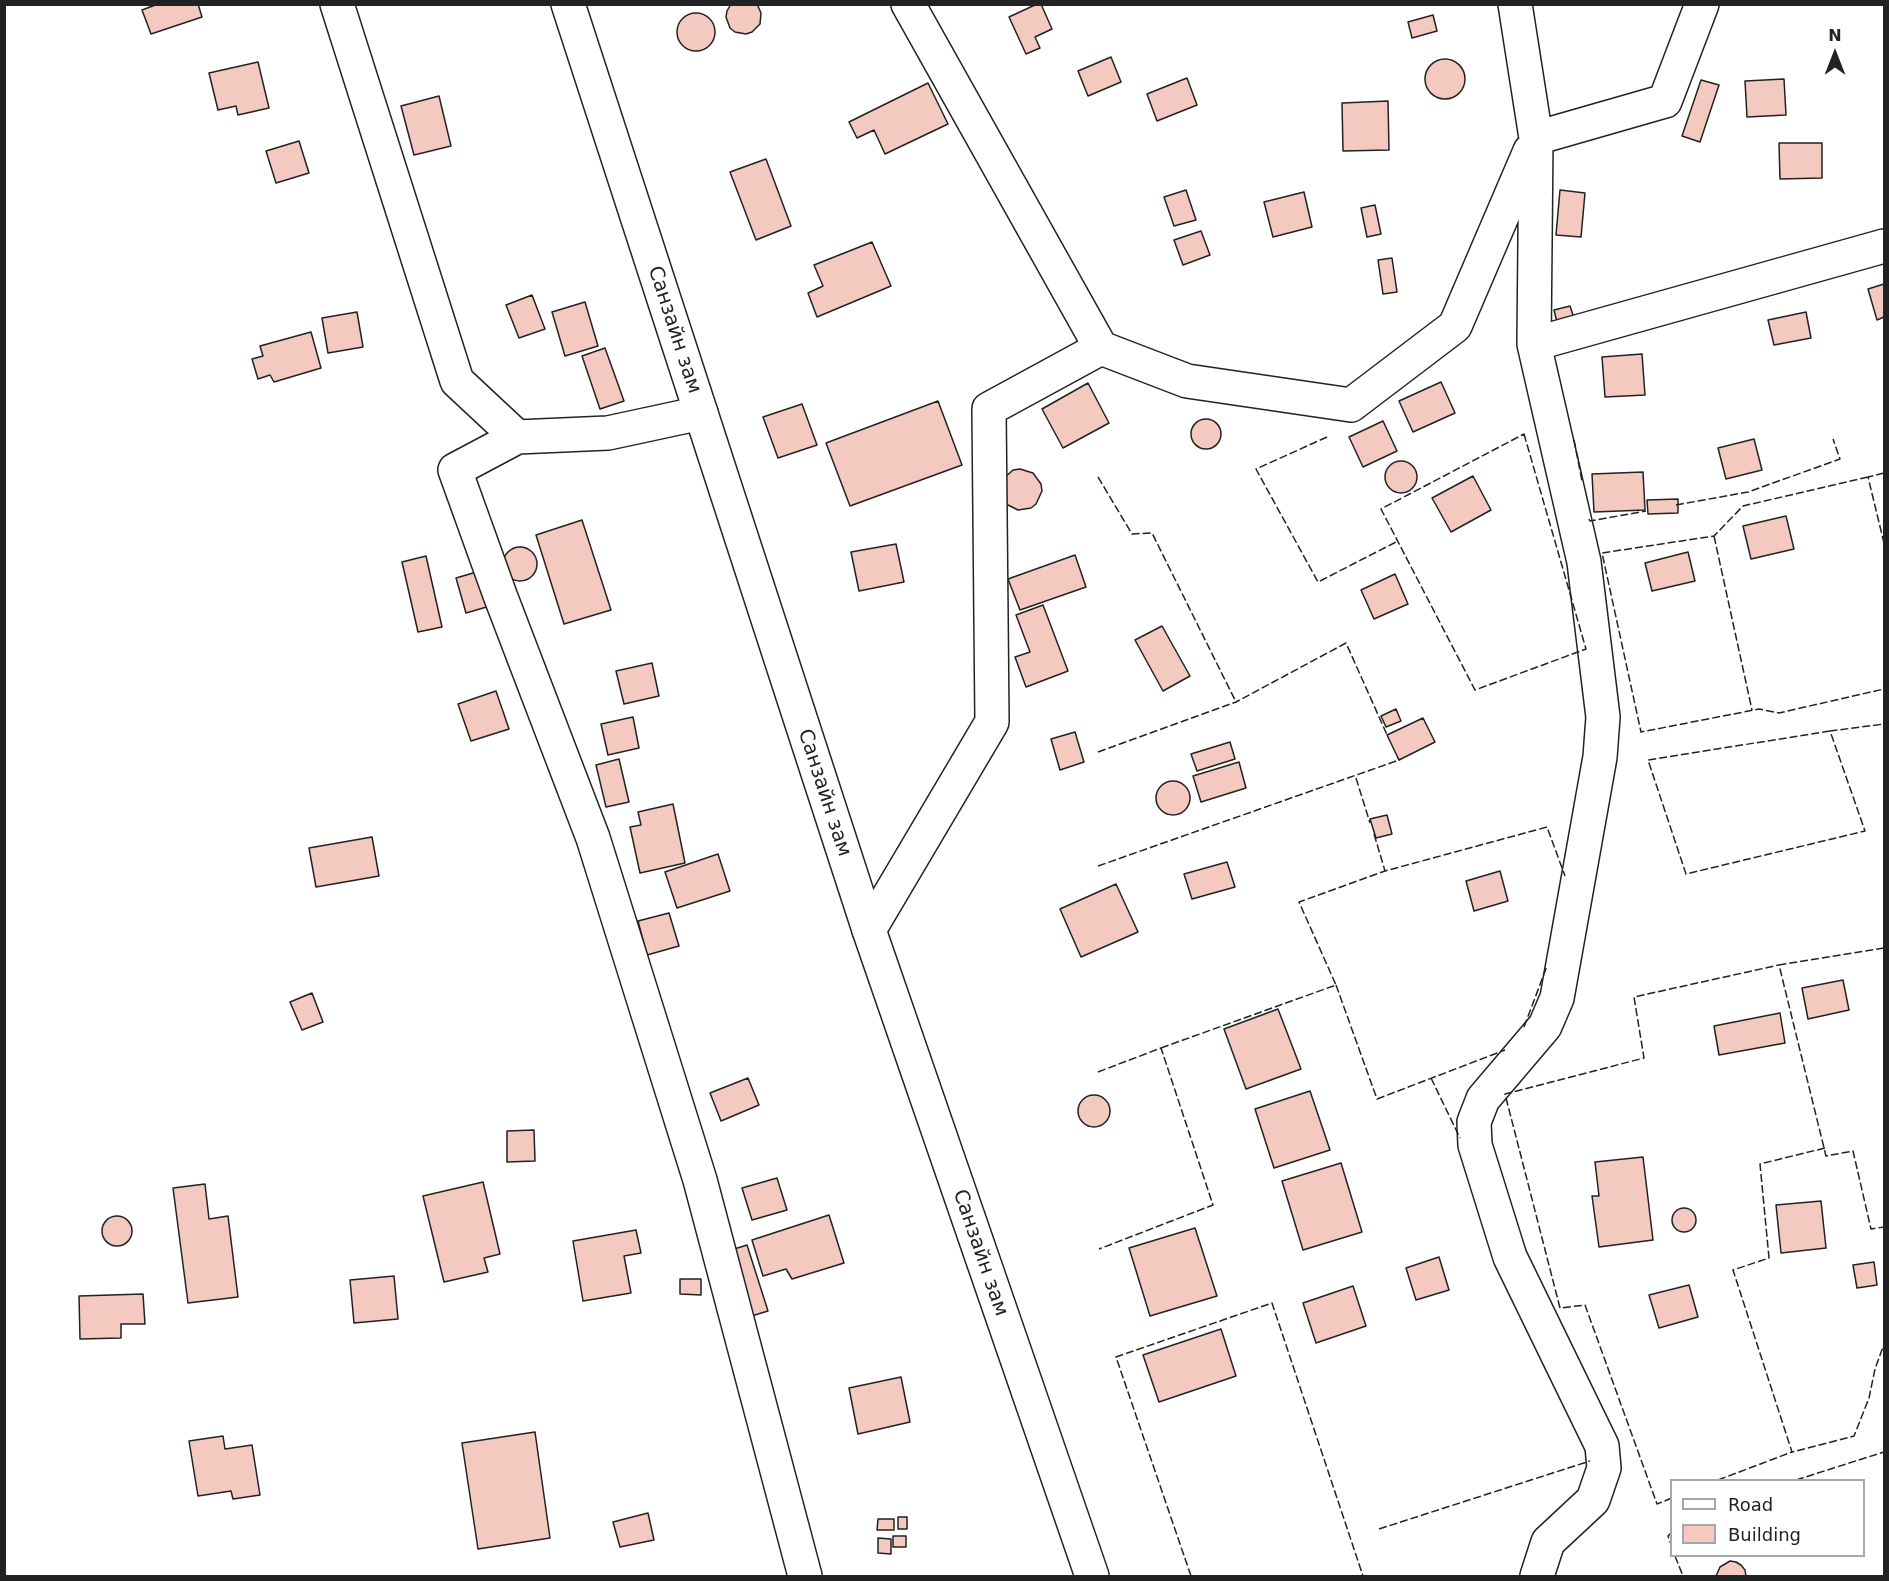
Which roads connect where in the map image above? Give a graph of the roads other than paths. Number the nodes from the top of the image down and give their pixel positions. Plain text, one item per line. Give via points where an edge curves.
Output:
1 (337, 4) edge
2 (568, 4) edge
3 (908, 4) edge
4 (1515, 4) edge
5 (1702, 4) edge
6 (1536, 138) junction
7 (1884, 246) edge
8 (1534, 344) junction
9 (1101, 348) junction
10 (701, 413) junction
11 (517, 437) junction
12 (869, 930) junction
13 (805, 1576) edge
14 (1092, 1576) edge
15 (1537, 1576) edge

1 - 11 street via 457,381
2 - 10 street, Санзайн зам
3 - 9 street
4 - 6 street
5 - 6 street via 1665,101
6 - 8 street
6 - 9 street via 1455,326 1351,405 1187,381
7 - 8 street
8 - 15 street via 1584,562 1603,717 1600,757 1557,998 1545,1026 1483,1099 1474,1122 1475,1145 1510,1257 1602,1446 1604,1468 1593,1500 1548,1542
9 - 12 street via 989,409 992,722
10 - 11 street via 609,433
10 - 12 street, Санзайн зам
11 - 13 street via 455,470 600,861 700,1180
12 - 14 street, Санзайн зам

